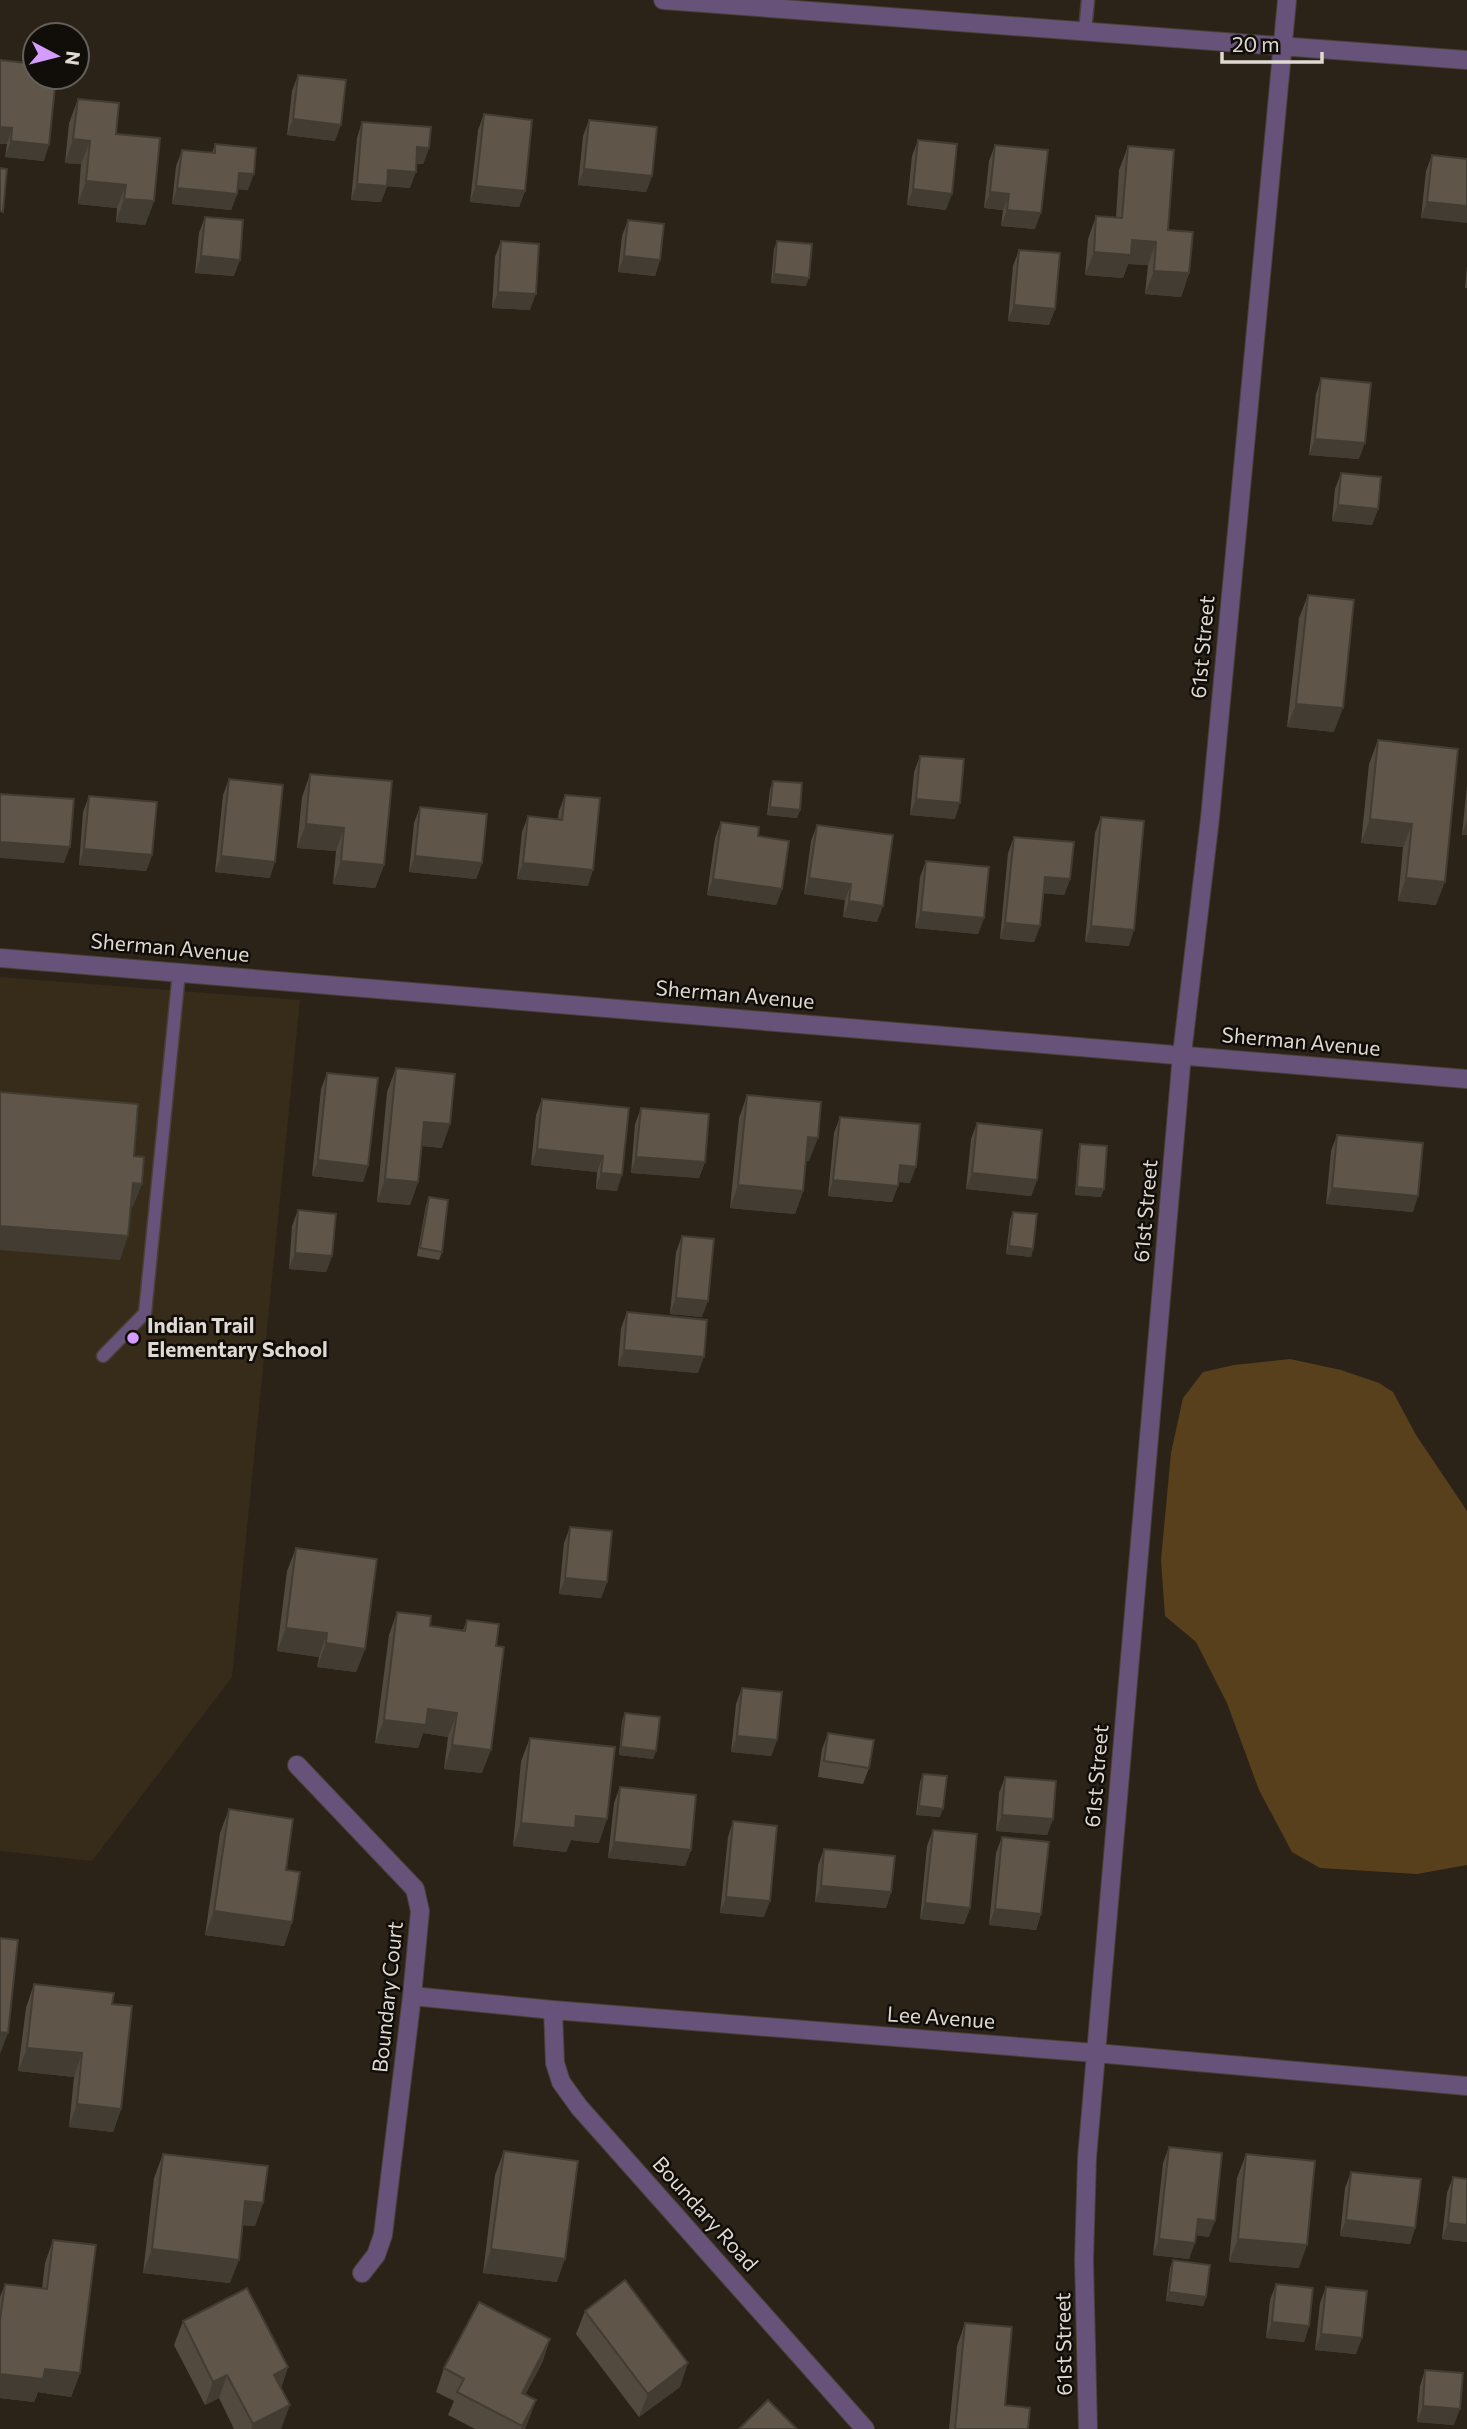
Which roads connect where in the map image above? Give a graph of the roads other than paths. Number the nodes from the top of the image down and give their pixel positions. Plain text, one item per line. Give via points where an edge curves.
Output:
1 (663, 0) edge
2 (1088, 0) edge
3 (1287, 0) edge
4 (1085, 31) junction
5 (1282, 46) junction
6 (1467, 60) edge
7 (0, 958) edge
8 (179, 972) junction
9 (1182, 1054) junction
10 (1467, 1079) edge
11 (103, 1356) dead end
12 (297, 1765) dead end
13 (412, 1996) junction
14 (553, 2010) junction
15 (1096, 2053) junction
16 (1467, 2086) edge
17 (362, 2273) dead end
18 (865, 2429) edge
19 (1088, 2429) edge

1 - 4 street
2 - 4 lane
3 - 5 street, 61st Street
4 - 5 street
5 - 6 street
5 - 9 street, 61st Street via 1211,805
7 - 8 street, Sherman Avenue
8 - 9 street, Sherman Avenue
8 - 11 lane via 145,1313
9 - 10 street, Sherman Avenue
9 - 15 street, 61st Street
12 - 13 street, Boundary Court via 415,1889 420,1911
13 - 14 street, Lee Avenue
13 - 17 street, Boundary Court via 383,2235 376,2255
14 - 15 street, Lee Avenue
14 - 18 street, Boundary Road via 555,2063 573,2099
15 - 16 street, Lee Avenue
15 - 19 street, 61st Street via 1084,2260

